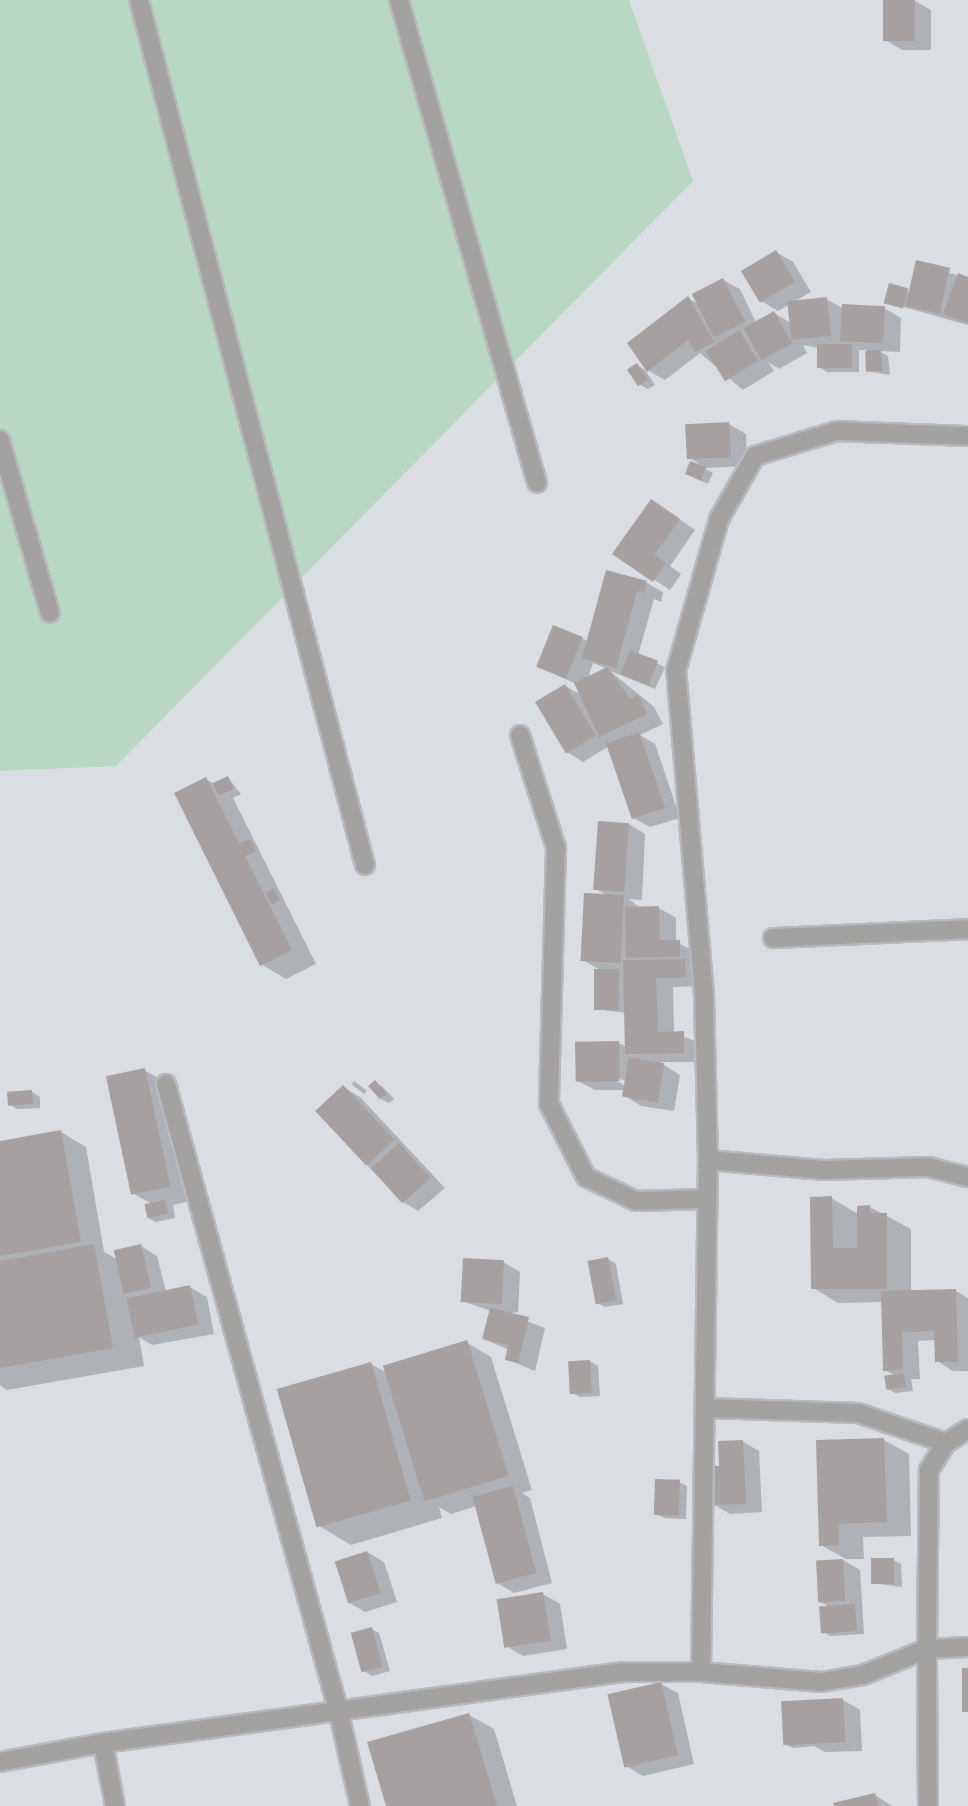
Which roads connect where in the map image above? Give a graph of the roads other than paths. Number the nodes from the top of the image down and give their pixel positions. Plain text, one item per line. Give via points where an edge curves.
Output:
1 (139, 0) edge
2 (399, 0) edge
3 (968, 436) edge
4 (0, 440) edge
5 (537, 484) dead end
6 (50, 612) dead end
7 (520, 735) dead end
8 (365, 865) dead end
9 (968, 929) edge
10 (773, 938) dead end
11 (166, 1084) dead end
12 (709, 1160) junction
13 (968, 1177) edge
14 (707, 1199) junction
15 (706, 1408) junction
16 (968, 1429) edge
17 (946, 1443) junction
18 (968, 1647) edge
19 (927, 1649) junction
20 (701, 1672) junction
21 (339, 1713) junction
22 (103, 1743) junction
23 (0, 1762) edge
24 (115, 1806) edge
25 (360, 1806) edge
26 (928, 1806) edge

1 - 8 street
2 - 5 street
3 - 12 street via 837,431 755,456 719,519 676,671 704,995
4 - 6 street
7 - 14 street via 556,848 549,1104 586,1177 636,1201
9 - 10 street
11 - 21 street
12 - 13 street via 824,1170 928,1167
12 - 14 street
14 - 15 street
15 - 17 street via 858,1413
15 - 20 street
16 - 17 street
17 - 19 street via 929,1470
18 - 19 street
19 - 20 street via 863,1675 822,1682
19 - 26 street
20 - 21 street via 623,1672
21 - 22 street
21 - 25 street
22 - 23 street
22 - 24 street

